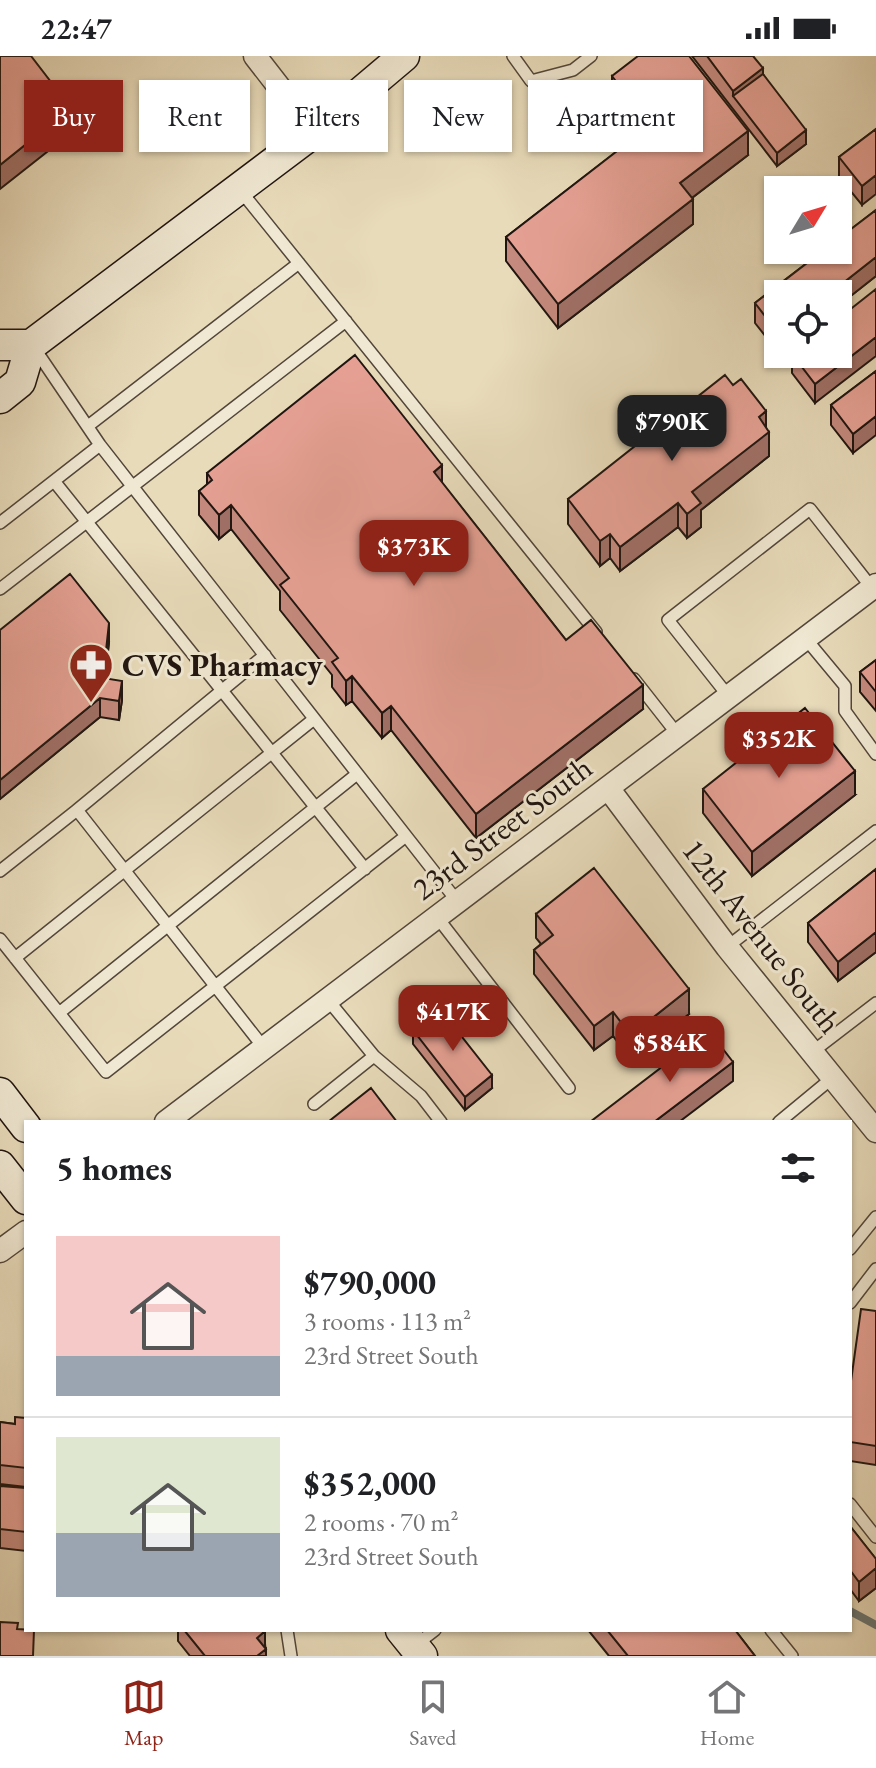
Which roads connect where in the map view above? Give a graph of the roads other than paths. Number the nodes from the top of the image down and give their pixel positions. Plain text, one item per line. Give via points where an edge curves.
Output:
1 (255, 56) edge
2 (404, 56) edge
3 (513, 56) edge
4 (591, 56) edge
5 (274, 80) edge
6 (376, 80) edge
7 (287, 152) edge
8 (238, 188) junction
9 (299, 263) junction
10 (346, 321) junction
11 (0, 345) edge
12 (31, 345) junction
13 (0, 398) edge
14 (88, 426) junction
15 (100, 445) junction
16 (54, 481) junction
17 (131, 485) junction
18 (85, 520) junction
19 (0, 523) edge
20 (874, 587) edge
21 (0, 589) edge
22 (806, 639) junction
23 (605, 643) edge
24 (265, 655) junction
25 (624, 668) edge
26 (222, 690) junction
27 (729, 698) junction
28 (314, 719) junction
29 (678, 735) junction
30 (272, 753) junction
31 (876, 754) edge
32 (357, 774) junction
33 (608, 788) junction
34 (316, 807) junction
35 (77, 810) junction
36 (876, 831) edge
37 (406, 836) junction
38 (365, 869) junction
39 (124, 870) junction
40 (0, 871) edge
41 (457, 901) junction
42 (437, 917) junction
43 (168, 926) junction
44 (0, 939) edge
45 (727, 947) junction
46 (15, 958) junction
47 (215, 986) junction
48 (328, 1000) junction
49 (876, 1003) edge
50 (59, 1013) junction
51 (264, 1048) junction
52 (811, 1053) junction
53 (374, 1056) junction
54 (831, 1079) junction
55 (569, 1088) dead end
56 (0, 1093) edge
57 (314, 1104) dead end
58 (175, 1119) edge
59 (439, 1120) edge
60 (781, 1120) edge
61 (24, 1124) edge
62 (876, 1131) edge
63 (0, 1166) edge
64 (24, 1196) edge
65 (876, 1217) edge
66 (24, 1233) edge
67 (852, 1247) edge
68 (0, 1251) edge
69 (876, 1269) edge
70 (852, 1300) edge
71 (852, 1507) edge
72 (876, 1537) edge
73 (287, 1632) edge
74 (773, 1632) edge
75 (291, 1656) edge
76 (792, 1656) edge

1 - 5 street
2 - 6 main road
3 - 4 lane via 531,81 573,70
7 - 8 main road
8 - 9 lane
8 - 12 main road
9 - 10 lane
9 - 14 lane
10 - 17 lane
10 - 23 lane
11 - 12 main road
12 - 13 main road via 20,382
12 - 14 lane
14 - 15 lane
15 - 16 lane
15 - 17 lane
16 - 18 lane
16 - 19 lane
17 - 18 lane
17 - 24 lane
18 - 21 lane
18 - 26 lane
20 - 22 street, 23rd Street South
20 - 27 lane via 810,509 668,620
22 - 27 street, 23rd Street South
22 - 31 lane via 845,686 845,711
24 - 26 lane
24 - 28 lane
25 - 29 lane
26 - 30 lane
26 - 35 lane
27 - 29 street, 23rd Street South
28 - 30 lane
28 - 32 lane
29 - 33 street, 23rd Street South
30 - 34 lane
30 - 39 lane
32 - 34 lane
32 - 37 lane
33 - 41 street, 23rd Street South
33 - 45 street, 12th Avenue South
34 - 38 lane
34 - 43 lane
35 - 39 lane
35 - 40 lane
36 - 45 lane
37 - 38 lane
37 - 41 lane
38 - 47 lane
39 - 43 lane
39 - 46 lane
41 - 42 street, 23rd Street South
42 - 48 street, 23rd Street South
42 - 55 lane
43 - 47 lane
43 - 50 lane
44 - 46 lane
45 - 52 street, 12th Avenue South
46 - 50 lane
47 - 50 lane via 106,1072
47 - 51 lane
48 - 51 street, 23rd Street South
48 - 53 lane
49 - 52 lane
51 - 58 street, 23rd Street South
52 - 54 street, 12th Avenue South
53 - 57 lane
53 - 59 lane via 421,1096
54 - 60 lane
54 - 62 street, 12th Avenue South
56 - 61 main road
63 - 64 main road
65 - 67 lane
66 - 68 street
69 - 70 lane
71 - 72 lane
73 - 75 lane
74 - 76 lane

